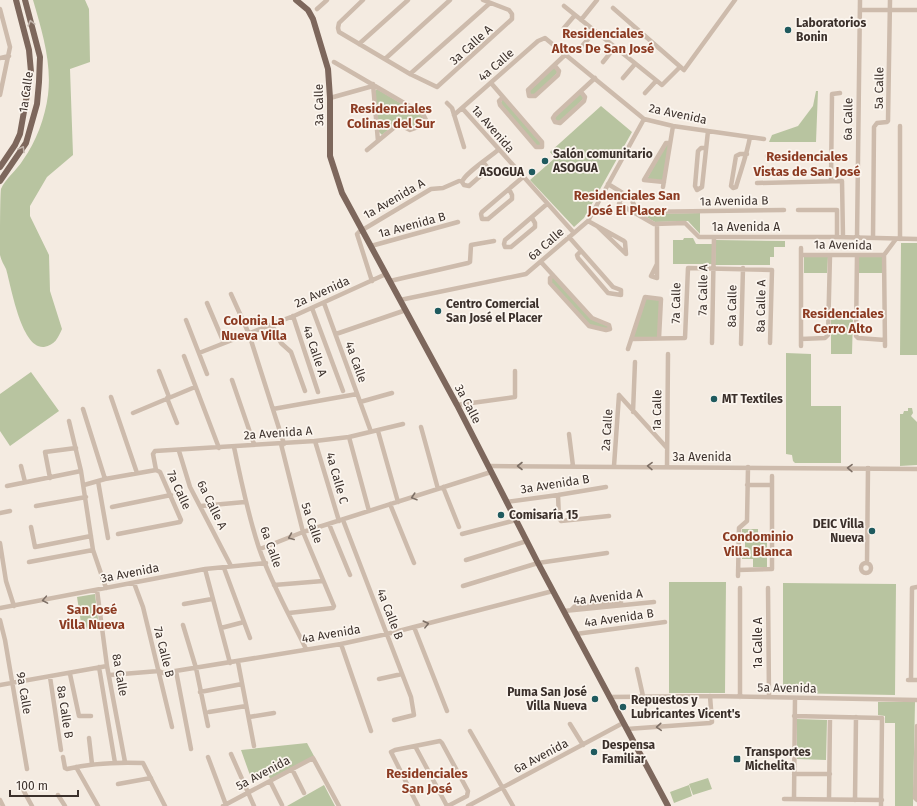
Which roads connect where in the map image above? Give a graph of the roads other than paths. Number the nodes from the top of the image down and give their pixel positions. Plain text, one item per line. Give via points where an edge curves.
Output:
1 (16, 0) edge
2 (25, 0) edge
3 (296, 0) edge
4 (327, 0) edge
5 (363, 0) edge
6 (400, 0) edge
7 (408, 0) edge
8 (450, 0) edge
9 (483, 0) edge
10 (597, 0) edge
11 (735, 0) edge
12 (860, 0) edge
13 (890, 0) edge
14 (490, 3) junction
15 (564, 6) dead end
16 (613, 8) dead end
17 (0, 9) edge
18 (317, 9) dead end
19 (398, 9) junction
20 (860, 10) junction
21 (889, 10) junction
22 (917, 10) edge
23 (575, 15) junction
24 (581, 20) junction
25 (3, 27) edge
26 (564, 28) dead end
27 (595, 31) junction
28 (544, 38) joint
29 (359, 44) junction
30 (583, 45) dead end
31 (615, 47) junction
32 (566, 54) junction
33 (8, 56) junction
34 (0, 58) edge
35 (385, 59) junction
36 (334, 62) dead end
37 (603, 62) dead end
38 (635, 64) junction
39 (555, 66) junction
40 (682, 68) junction
41 (410, 74) junction
42 (2, 78) edge
43 (595, 78) junction
44 (623, 78) dead end
45 (656, 81) junction
46 (491, 83) junction
47 (373, 85) junction
48 (581, 92) junction
49 (644, 93) dead end
50 (840, 94) dead end
51 (0, 95) edge
52 (503, 97) junction
53 (330, 98) junction
54 (446, 102) dead end
55 (462, 108) junction
56 (454, 115) junction
57 (644, 119) junction
58 (673, 126) junction
59 (900, 126) dead end
60 (377, 130) junction
61 (708, 131) junction
62 (384, 136) junction
63 (750, 137) junction
64 (764, 139) dead end
65 (378, 141) junction
66 (670, 143) junction
67 (464, 147) dead end
68 (706, 148) junction
69 (367, 150) dead end
70 (498, 150) junction
71 (747, 154) junction
72 (831, 155) junction
73 (767, 156) dead end
74 (483, 162) junction
75 (0, 167) edge
76 (523, 178) junction
77 (0, 181) edge
78 (459, 181) dead end
79 (831, 181) junction
80 (757, 183) dead end
81 (608, 184) junction
82 (509, 189) junction
83 (623, 193) junction
84 (547, 204) junction
85 (784, 210) dead end
86 (798, 210) dead end
87 (638, 213) junction
88 (532, 218) junction
89 (588, 221) junction
90 (458, 222) dead end
91 (657, 224) junction
92 (597, 226) junction
93 (362, 230) junction
94 (574, 233) junction
95 (569, 237) junction
96 (714, 237) junction
97 (840, 237) junction
98 (857, 238) junction
99 (873, 238) junction
100 (898, 239) junction
101 (917, 239) edge
102 (494, 241) dead end
103 (371, 246) junction
104 (801, 248) dead end
105 (581, 251) junction
106 (801, 255) junction
107 (830, 255) junction
108 (857, 255) junction
109 (884, 255) junction
110 (541, 262) junction
111 (657, 264) dead end
112 (714, 268) junction
113 (743, 268) junction
114 (386, 274) junction
115 (553, 275) junction
116 (372, 281) junction
117 (390, 281) junction
118 (231, 294) dead end
119 (400, 300) junction
120 (207, 303) dead end
121 (324, 303) junction
122 (312, 308) junction
123 (406, 310) junction
124 (293, 316) junction
125 (186, 320) dead end
126 (272, 325) junction
127 (249, 334) junction
128 (336, 334) junction
129 (659, 338) junction
130 (632, 339) junction
131 (801, 339) junction
132 (885, 340) junction
133 (712, 343) dead end
134 (770, 343) dead end
135 (224, 344) junction
136 (741, 344) dead end
137 (801, 346) dead end
138 (885, 346) dead end
139 (628, 349) dead end
140 (199, 353) junction
141 (668, 354) dead end
142 (184, 356) dead end
143 (635, 362) dead end
144 (515, 371) dead end
145 (159, 372) dead end
146 (207, 374) dead end
147 (232, 380) dead end
148 (195, 387) junction
149 (305, 391) dead end
150 (343, 391) dead end
151 (318, 392) dead end
152 (392, 393) dead end
153 (357, 394) junction
154 (110, 396) dead end
155 (168, 398) junction
156 (360, 402) junction
157 (457, 405) junction
158 (272, 408) junction
159 (83, 409) dead end
160 (633, 412) junction
161 (133, 413) dead end
162 (69, 421) dead end
163 (176, 424) dead end
164 (403, 424) dead end
165 (421, 427) dead end
166 (370, 429) dead end
167 (378, 431) junction
168 (569, 434) dead end
169 (349, 437) junction
170 (315, 441) junction
171 (254, 444) junction
172 (282, 444) junction
173 (234, 447) junction
174 (76, 448) junction
175 (219, 448) junction
176 (667, 448) junction
177 (180, 451) junction
178 (153, 454) joint
179 (21, 466) dead end
180 (488, 466) junction
181 (573, 466) junction
182 (614, 466) junction
183 (667, 467) junction
184 (748, 467) junction
185 (868, 468) junction
186 (917, 469) edge
187 (156, 470) junction
188 (81, 471) junction
189 (491, 472) junction
190 (137, 473) junction
191 (772, 476) dead end
192 (50, 478) junction
193 (105, 479) junction
194 (98, 481) junction
195 (26, 482) junction
196 (84, 485) junction
197 (747, 485) junction
198 (772, 485) junction
199 (7, 486) dead end
200 (606, 486) dead end
201 (440, 488) junction
202 (171, 495) junction
203 (558, 495) junction
204 (86, 497) junction
205 (245, 502) junction
206 (398, 502) junction
207 (506, 502) junction
208 (390, 504) junction
209 (36, 506) dead end
210 (201, 506) junction
211 (112, 507) dead end
212 (10, 511) dead end
213 (369, 511) junction
214 (0, 513) edge
215 (609, 516) dead end
216 (516, 520) junction
217 (341, 521) junction
218 (329, 524) junction
219 (31, 527) dead end
220 (459, 527) dead end
221 (303, 532) junction
222 (118, 534) dead end
223 (462, 534) dead end
224 (91, 536) junction
225 (108, 538) dead end
226 (527, 541) junction
227 (0, 543) edge
228 (92, 550) junction
229 (260, 550) junction
230 (607, 553) dead end
231 (466, 560) dead end
232 (29, 562) dead end
233 (266, 563) junction
234 (414, 563) dead end
235 (538, 563) junction
236 (866, 563) dead end
237 (231, 566) junction
238 (224, 568) junction
239 (205, 569) junction
240 (738, 570) junction
241 (350, 575) dead end
242 (738, 576) dead end
243 (324, 581) junction
244 (134, 583) junction
245 (274, 585) junction
246 (463, 586) dead end
247 (917, 587) edge
248 (106, 588) junction
249 (740, 588) dead end
250 (768, 588) dead end
251 (97, 590) junction
252 (553, 591) junction
253 (212, 599) junction
254 (654, 601) dead end
255 (184, 604) dead end
256 (14, 606) junction
257 (0, 608) edge
258 (564, 611) junction
259 (288, 613) junction
260 (0, 620) edge
261 (244, 622) junction
262 (665, 622) dead end
263 (183, 625) dead end
264 (414, 627) junction
265 (221, 628) junction
266 (387, 634) junction
267 (576, 634) junction
268 (250, 638) dead end
269 (341, 644) junction
270 (306, 649) junction
271 (238, 662) junction
272 (230, 663) junction
273 (108, 666) junction
274 (99, 668) junction
275 (196, 668) junction
276 (637, 669) dead end
277 (159, 671) junction
278 (176, 671) junction
279 (70, 674) junction
280 (402, 674) junction
281 (110, 675) junction
282 (50, 677) junction
283 (379, 679) dead end
284 (917, 680) edge
285 (12, 684) junction
286 (242, 684) junction
287 (0, 685) edge
288 (200, 692) junction
289 (644, 696) junction
290 (710, 696) junction
291 (610, 697) junction
292 (740, 697) junction
293 (769, 697) junction
294 (795, 698) junction
295 (917, 700) edge
296 (246, 706) junction
297 (447, 711) dead end
298 (209, 712) dead end
299 (274, 713) dead end
300 (91, 716) dead end
301 (794, 716) junction
302 (249, 717) junction
303 (830, 717) junction
304 (856, 717) junction
305 (394, 720) dead end
306 (570, 724) dead end
307 (208, 726) dead end
308 (625, 726) junction
309 (917, 726) edge
310 (172, 727) dead end
311 (371, 731) dead end
312 (470, 731) dead end
313 (89, 738) dead end
314 (583, 745) junction
315 (254, 746) dead end
316 (415, 746) junction
317 (191, 749) dead end
318 (61, 750) dead end
319 (231, 754) dead end
320 (63, 757) dead end
321 (208, 757) dead end
322 (125, 762) junction
323 (115, 763) junction
324 (92, 764) junction
325 (76, 767) junction
326 (27, 769) dead end
327 (292, 769) junction
328 (794, 774) junction
329 (830, 774) junction
330 (151, 778) junction
331 (270, 781) junction
332 (118, 784) dead end
333 (21, 786) dead end
334 (503, 787) junction
335 (304, 793) dead end
336 (247, 794) junction
337 (58, 795) dead end
338 (784, 798) dead end
339 (794, 798) junction
340 (829, 799) junction
341 (916, 799) edge
342 (0, 800) edge
343 (855, 800) junction
344 (477, 801) junction
345 (881, 803) edge
346 (225, 805) edge
347 (282, 805) edge
348 (3, 806) edge
349 (32, 806) edge
350 (65, 806) edge
351 (98, 806) edge
352 (166, 806) edge
353 (254, 806) edge
354 (339, 806) edge
355 (418, 806) edge
356 (448, 806) edge
357 (468, 806) edge
358 (480, 806) edge
359 (513, 806) edge
360 (668, 806) edge

1 - 75 main road, 1a Calle via 29,50 31,72 20,134
77 -> 2 main road, 1a Calle via 26,143 37,104 40,57
3 - 53 main road, 3a Calle via 308,10 314,22 328,72
4 - 18 street
5 - 29 street via 340,21 338,28 340,33
6 - 19 street
7 - 19 street
8 - 35 street
9 - 14 street
10 - 24 street
11 - 40 street
12 - 20 street, 6a Calle
13 - 21 street, 5a Calle
14 - 41 street
14 - 41 street, 3a Calle A via 509,10 513,15 507,26 438,87
15 - 23 street
16 - 40 street
17 - 25 street
19 - 29 street
20 - 21 street
20 - 98 street, 6a Calle
21 - 22 street
21 - 99 street, 5a Calle via 888,121 876,123 874,126
23 - 24 street
23 - 26 street
24 - 27 street
25 - 33 street via 10,47
27 - 30 street
27 - 31 street
28 - 32 street, 2a Avenida
28 - 46 street, 4a Calle
29 - 35 street
31 - 37 street
31 - 38 street
32 - 39 street
32 - 43 street, 2a Avenida
33 - 34 street
33 - 42 street
35 - 41 street
36 - 47 street
38 - 44 street
38 - 45 street
39 - 39 street via 559,71 558,75 535,96 529,96 528,90
40 - 45 street via 662,85
42 - 51 street
43 - 48 street
43 - 57 street, 2a Avenida
45 - 49 street
46 - 52 street
46 - 55 street, 4a Calle
47 - 53 street
47 - 60 street
47 - 62 street via 424,114 427,120 425,125 410,130 396,125
48 - 48 street via 584,101 560,122 555,122 555,115
50 - 72 street via 832,94
52 - 52 street via 542,142 542,147 536,147 500,105 499,101
53 - 93 main road, 3a Calle via 332,164 342,193
54 - 56 street
55 - 56 street, 4a Calle
55 - 70 street, 1a Avenida
56 - 67 street
57 - 58 street, 2a Avenida
57 - 81 street, 6a Calle
58 - 61 street, 2a Avenida
58 - 66 street
59 - 100 street
60 - 62 street
60 - 65 street
61 - 63 street, 2a Avenida
61 - 68 street
62 - 65 street
63 - 64 street, 2a Avenida
63 - 71 street
65 - 69 street
66 - 66 street via 664,184 644,180 666,143
68 - 68 street via 702,187 698,190 695,186 698,150
70 - 74 street
70 - 76 street, 1a Avenida
71 - 71 street via 736,187 733,188 731,187 736,156
72 - 73 street
72 - 79 street
74 - 74 street via 463,179 464,185 469,186 486,171 487,166
76 - 82 street
76 - 84 street, 1a Avenida
78 - 93 street, 1a Avenida A via 443,188 431,189
79 - 80 street
79 - 97 street via 842,181
81 - 83 street
81 - 89 street, 6a Calle
82 - 82 street via 512,199 488,219 482,219 481,213
83 - 87 street via 631,198
83 - 87 street, 1a Avenida A via 619,204
84 - 88 street
84 - 94 street, 1a Avenida
85 - 87 street, 1a Avenida B
86 - 97 street via 837,210
87 - 91 street, 1a Avenida A
88 - 88 street via 536,223 535,227 511,247 505,247 504,241
89 - 92 street
89 - 94 street, 6a Calle
90 - 103 street, 1a Avenida B
91 - 96 street, 1a Avenida A via 685,223 699,237
91 - 111 street
92 - 92 street via 625,242 626,254 625,254
93 - 103 main road, 3a Calle
93 - 116 street via 357,234
94 - 95 street, 6a Calle
95 - 105 street
95 - 110 street, 6a Calle
96 - 97 street, 1a Avenida A
96 - 112 street, 7a Calle A
97 - 98 street, 1a Avenida A
98 - 99 street, 1a Avenida A
99 - 100 street, 1a Avenida A
100 - 101 street
100 - 109 street
102 - 117 street via 470,245 468,263
103 - 114 main road, 3a Calle
104 - 106 street
105 - 105 street via 613,287 621,290 621,295 608,294 578,258 577,255
106 - 107 street, 1a Avenida
106 - 131 street
107 - 108 street, 1a Avenida
107 - 131 street via 828,336
108 - 109 street, 1a Avenida
108 - 132 street via 856,337
109 - 132 street
110 - 115 street
110 - 119 street, 6a Calle via 522,276
112 - 113 street
112 - 129 street, 7a Calle via 687,269 686,337
112 - 133 street, 7a Calle A
113 - 134 street, 8a Calle A via 772,270
113 - 136 street, 8a Calle
114 - 116 street, 2a Avenida
114 - 117 main road, 3a Calle
115 - 115 street via 592,318 610,325 610,329 589,326 550,283
116 - 121 street, 2a Avenida
117 - 119 main road, 3a Calle
118 - 127 street, 5a Calle
119 - 123 main road, 3a Calle
120 - 135 street
121 - 122 street, 2a Avenida
121 - 128 street, 4a Calle
122 - 124 street, 2a Avenida
122 - 150 street
123 - 128 street
123 - 157 main road, 3a Calle
124 - 126 street, 2a Avenida
124 - 151 street, 4a Calle A
125 - 140 street
126 - 127 street, 2a Avenida
126 - 149 street via 281,343 291,352
127 - 135 street, 2a Avenida
127 - 158 street, 5a Calle
128 - 153 street, 4a Calle
129 - 130 street
129 - 130 street via 661,299 646,296
130 - 139 street
131 - 137 street
132 - 138 street
135 - 140 street, 2a Avenida
140 - 146 street
141 - 176 street, 1a Calle
142 - 148 street
143 - 160 street
144 - 157 street via 515,398
145 - 155 street
147 - 171 street
148 - 155 street
148 - 175 street
152 - 156 street
153 - 156 street, 4a Calle
153 - 158 street
154 - 190 street
155 - 161 street
155 - 163 street
156 - 166 street, 4a Calle
157 - 180 main road, 3a Calle
158 - 172 street, 5a Calle
159 - 193 street
160 - 176 street
160 - 182 street, 2a Calle via 619,395
162 - 174 street
164 - 167 street, 2a Avenida A
165 - 201 street
167 - 169 street, 2a Avenida A
167 - 206 street
168 - 181 street
169 - 170 street, 2a Avenida A
169 - 213 street
170 - 172 street, 2a Avenida A
170 - 217 street, 4a Calle C
171 - 172 street, 2a Avenida A
171 - 173 street, 2a Avenida A
172 - 221 street, 5a Calle
173 - 175 street, 2a Avenida A
173 - 205 street, 6a Calle
174 - 188 street
174 - 192 street via 45,452
175 - 177 street, 2a Avenida A
176 - 183 street, 1a Calle
177 - 178 street, 2a Avenida A via 155,451
177 - 210 street, 6a Calle A via 190,487
178 - 187 street, 7a Calle
179 - 195 street
181 -> 180 street, 3a Avenida
180 - 189 main road, 3a Calle
181 - 182 street, 3a Avenida
183 -> 182 street, 3a Avenida
183 - 184 street, 3a Avenida
185 -> 184 street, 3a Avenida
184 - 197 street
185 - 186 street, 3a Avenida
185 - 236 street
187 - 190 street
187 - 202 street, 7a Calle via 160,472
188 - 192 street
188 - 196 street
189 - 201 street
189 - 207 main road, 3a Calle
190 - 193 street
191 - 198 street
192 - 195 street
193 - 194 street
194 - 196 street
194 - 225 street
195 - 199 street
196 - 204 street
197 - 198 street
197 - 240 street via 747,522 739,528
198 - 240 street via 772,569
200 - 203 street, 3a Avenida B
201 -> 206 street
201 - 220 street
202 - 211 street
202 - 222 street, 7a Calle via 181,518 180,522
203 - 207 street, 3a Avenida B
203 - 215 street via 561,521
204 - 209 street
204 - 224 street
205 - 210 street
205 - 229 street, 6a Calle
206 - 208 street
207 - 216 main road, 3a Calle
208 - 213 street
208 - 234 street
210 - 237 street, 6a Calle A
212 - 214 street
213 - 217 street
216 - 223 street
216 - 226 main road, 3a Calle
217 - 218 street
217 - 266 street, 4a Calle B
218 - 221 street
218 - 241 street
219 - 224 street via 35,547
221 -> 229 street
221 - 243 street, 5a Calle
224 - 228 street
226 - 231 street
226 - 235 main road, 3a Calle
227 - 256 street via 6,581
228 - 232 street
228 - 248 street
229 - 233 street, 6a Calle
230 - 235 street
233 - 237 street, 3a Avenida
233 - 245 street, 6a Calle
235 - 246 street
235 - 252 main road, 3a Calle
237 - 238 street, 3a Avenida
238 - 239 street, 3a Avenida
238 - 261 street
239 - 244 street, 3a Avenida
239 - 253 street
240 - 242 street
243 - 245 street
243 - 259 street, 5a Calle via 333,608
244 - 248 street, 3a Avenida
244 - 277 street, 7a Calle B
245 - 259 street, 6a Calle
247 - 284 street via 912,588 909,680
248 - 251 street, 3a Avenida
249 - 292 street
250 - 293 street, 1a Calle A
251 -> 256 street, 3a Avenida
251 - 273 street, 8a Calle
252 - 258 main road, 3a Calle
264 -> 252 street, 4a Avenida
253 - 255 street
253 - 265 street
254 - 258 street, 4a Avenida A
256 - 257 street, 3a Avenida
258 - 267 main road, 3a Calle
259 - 270 street, 6a Calle
260 - 285 street, 9a Calle
261 - 265 street
261 - 268 street
262 - 267 street, 4a Avenida B
263 - 275 street
264 - 266 street, 4a Avenida
264 - 297 street
265 - 272 street
266 - 269 street, 4a Avenida
266 - 280 street, 4a Calle B
267 - 291 main road, 3a Calle
269 - 270 street, 4a Avenida
269 - 311 street
270 - 271 street, 4a Avenida
271 - 272 street, 4a Avenida
271 - 286 street
272 - 275 street, 4a Avenida
273 - 274 street
273 - 281 street, 8a Calle
274 - 279 street
274 - 323 street
275 - 278 street, 4a Avenida
275 - 288 street
276 - 289 street
277 - 278 street, 4a Avenida
277 - 281 street, 4a Avenida
277 - 310 street, 7a Calle B
278 - 317 street
279 - 282 street
279 - 300 street via 79,716
280 - 283 street
280 - 305 street, 4a Calle B via 411,697 413,716
281 - 322 street, 8a Calle
282 - 285 street
282 - 318 street, 8a Calle B
285 - 287 street
285 - 326 street, 9a Calle
286 - 288 street
286 - 296 street
288 - 307 street
289 - 290 street, 5a Avenida
289 - 291 street, 5a Avenida
290 - 292 street, 5a Avenida
290 -> 308 street, 6a Avenida via 712,722
291 - 308 main road, 3a Calle
292 - 293 street, 5a Avenida
293 - 294 street, 5a Avenida
294 - 295 street, 5a Avenida
294 - 301 street
296 - 298 street
296 - 302 street
299 - 302 street
301 - 303 street
301 - 328 street
302 - 315 street
303 - 304 street
303 - 329 street
304 - 343 street
304 - 345 street via 882,719
306 - 314 street
308 - 314 street, 6a Avenida
308 - 360 main road, 3a Calle
309 - 341 street
312 - 334 street
313 - 324 street
314 - 334 street, 6a Avenida
316 - 355 street via 395,750 391,755
316 - 356 street
316 - 356 street via 440,741 442,743 468,794
319 - 336 street
320 - 325 street via 65,768
321 - 346 street
322 - 323 street
322 - 330 street via 143,763
323 - 324 street
324 - 325 street
325 - 351 street
327 - 331 street, 5a Avenida
327 - 335 street
327 - 354 street, 5a Avenida via 312,758
328 - 329 street
328 - 339 street
329 - 340 street
330 - 332 street
330 - 352 street
331 - 336 street, 5a Avenida
331 - 347 street
333 - 349 street
334 - 344 street, 6a Avenida
334 - 359 street
336 - 346 street, 5a Avenida
336 - 353 street
337 - 350 street
338 - 339 street
339 - 340 street
340 - 343 street
342 - 348 street
343 - 345 street
344 - 357 street, 6a Avenida
344 - 358 street

